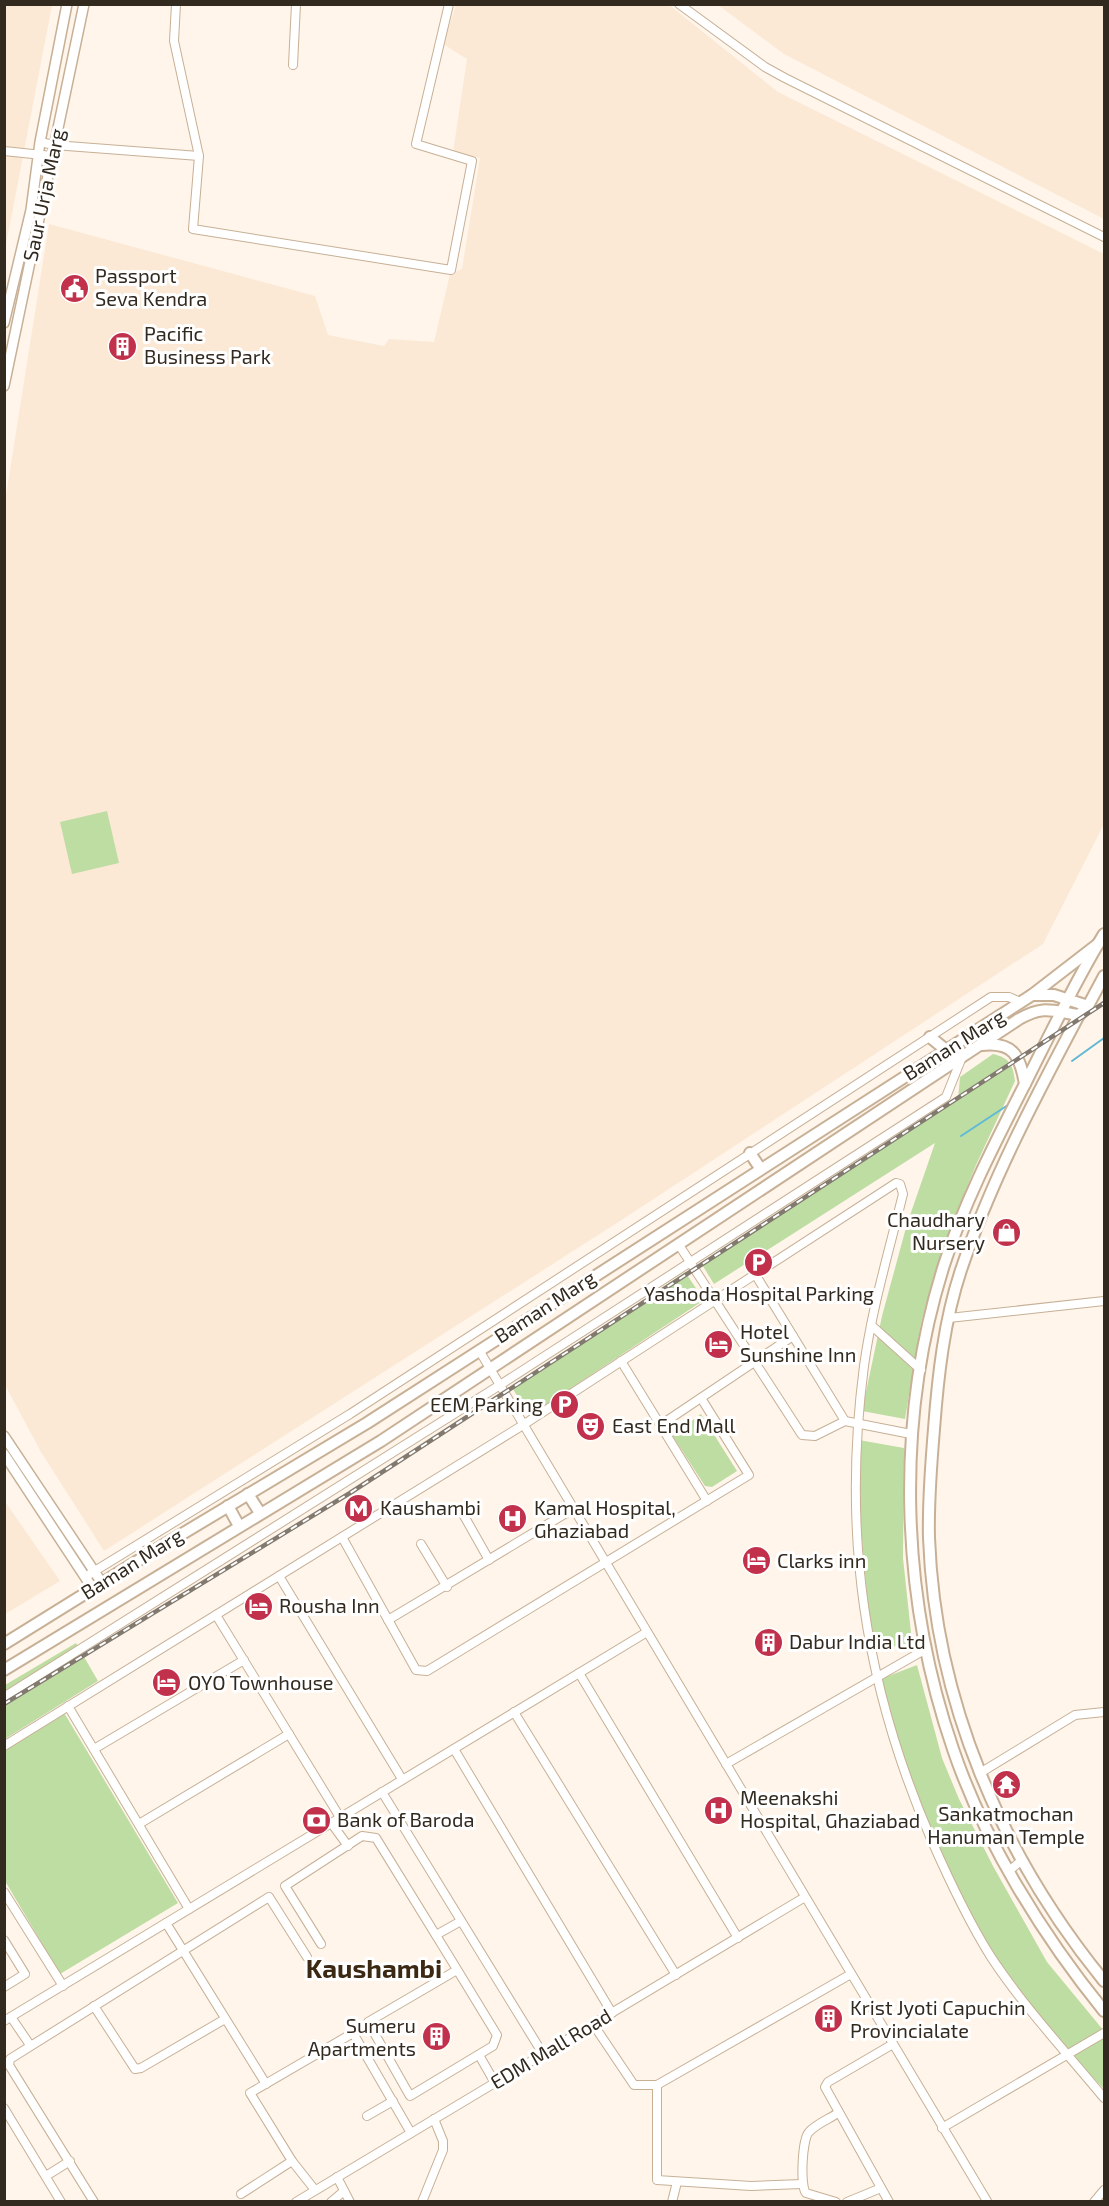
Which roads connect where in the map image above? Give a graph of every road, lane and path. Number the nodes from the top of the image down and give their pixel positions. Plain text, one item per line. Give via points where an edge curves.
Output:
1 (67, 4) edge
2 (84, 4) edge
3 (176, 4) edge
4 (296, 4) edge
5 (449, 4) edge
6 (679, 4) edge
7 (293, 65) dead end
8 (40, 142) junction
9 (54, 145) junction
10 (4, 151) edge
11 (38, 154) junction
12 (52, 156) junction
13 (199, 156) junction
14 (1104, 237) edge
15 (4, 323) edge
16 (4, 386) edge
17 (1104, 934) edge
18 (1098, 945) junction
19 (1104, 976) edge
20 (1032, 995) junction
21 (1068, 1001) junction
22 (1020, 1002) junction
23 (1088, 1006) junction
24 (1062, 1012) junction
25 (1079, 1015) junction
26 (930, 1037) junction
27 (980, 1045) junction
28 (946, 1050) junction
29 (963, 1057) junction
30 (1025, 1084) junction
31 (750, 1153) junction
32 (760, 1168) junction
33 (713, 1199) junction
34 (741, 1204) junction
35 (698, 1208) junction
36 (709, 1225) junction
37 (679, 1245) junction
38 (690, 1262) junction
39 (755, 1274) junction
40 (715, 1300) junction
41 (1104, 1301) edge
42 (949, 1318) junction
43 (871, 1325) junction
44 (793, 1336) junction
45 (479, 1350) junction
46 (621, 1361) junction
47 (754, 1362) junction
48 (490, 1369) junction
49 (921, 1371) junction
50 (500, 1385) junction
51 (700, 1398) junction
52 (845, 1421) junction
53 (858, 1423) junction
54 (662, 1424) junction
55 (523, 1425) junction
56 (911, 1434) junction
57 (4, 1437) edge
58 (4, 1454) edge
59 (248, 1494) junction
60 (707, 1501) junction
61 (228, 1506) junction
62 (573, 1509) junction
63 (260, 1514) junction
64 (463, 1514) dead end
65 (930, 1515) junction
66 (911, 1517) junction
67 (239, 1526) junction
68 (342, 1537) junction
69 (421, 1544) dead end
70 (489, 1560) junction
71 (606, 1562) junction
72 (94, 1571) junction
73 (85, 1576) junction
74 (279, 1576) junction
75 (97, 1586) junction
76 (447, 1587) junction
77 (216, 1615) junction
78 (388, 1620) junction
79 (647, 1632) junction
80 (4, 1644) edge
81 (926, 1649) junction
82 (244, 1660) junction
83 (4, 1670) edge
84 (579, 1673) junction
85 (876, 1677) junction
86 (4, 1697) edge
87 (68, 1706) junction
88 (514, 1712) junction
89 (1104, 1712) edge
90 (289, 1734) junction
91 (4, 1746) edge
92 (94, 1749) junction
93 (454, 1749) junction
94 (726, 1764) junction
95 (980, 1773) junction
96 (402, 1779) junction
97 (382, 1792) junction
98 (340, 1819) junction
99 (139, 1824) junction
100 (332, 1824) junction
101 (348, 1846) junction
102 (1022, 1860) junction
103 (1010, 1870) junction
104 (4, 1892) edge
105 (805, 1897) junction
106 (189, 1909) junction
107 (461, 1921) junction
108 (166, 1923) junction
109 (436, 1935) junction
110 (738, 1938) junction
111 (4, 1940) edge
112 (321, 1944) dead end
113 (184, 1952) junction
114 (307, 1957) dead end
115 (457, 1970) junction
116 (851, 1974) junction
117 (676, 1975) junction
118 (1104, 1981) edge
119 (5, 1985) edge
120 (63, 1986) junction
121 (94, 2006) junction
122 (1104, 2011) edge
123 (612, 2013) junction
124 (8, 2019) edge
125 (225, 2019) junction
126 (593, 2024) junction
127 (1104, 2033) edge
128 (893, 2044) junction
129 (30, 2045) junction
130 (543, 2054) junction
131 (479, 2055) junction
132 (1068, 2056) junction
133 (495, 2083) junction
134 (266, 2084) junction
135 (657, 2085) junction
136 (1104, 2098) edge
137 (393, 2101) junction
138 (4, 2108) edge
139 (837, 2113) junction
140 (367, 2116) dead end
141 (434, 2119) junction
142 (942, 2128) junction
143 (411, 2133) junction
144 (70, 2161) junction
145 (292, 2161) junction
146 (46, 2176) junction
147 (337, 2177) junction
148 (677, 2182) junction
149 (802, 2184) junction
150 (880, 2188) junction
151 (315, 2190) junction
152 (1104, 2190) edge
153 (344, 2191) junction
154 (241, 2194) dead end
155 (814, 2199) edge
156 (987, 2201) edge
157 (61, 2202) edge
158 (93, 2202) edge
159 (296, 2202) edge
160 (331, 2202) edge
161 (350, 2202) edge
162 (422, 2202) edge
163 (672, 2202) edge
164 (836, 2202) edge
165 (847, 2202) edge
166 (889, 2202) edge
167 (1094, 2202) edge

1 - 8 street, Saur Urja Marg
2 - 9 street, Saur Urja Marg
3 - 13 street via 174,41
4 - 7 street
5 - 13 street via 416,144 472,161 451,270 193,229
6 - 14 street via 785,78
8 - 9 street
8 - 11 street, Saur Urja Marg
9 - 12 street, Saur Urja Marg
9 - 13 street
10 - 11 street
11 - 12 street
11 - 15 street, Saur Urja Marg via 31,210
12 - 16 street, Saur Urja Marg
17 - 18 main road
18 - 20 main road, Baman Marg
18 - 21 main road
19 - 23 main road
20 - 21 main road via 1054,995
20 - 22 main road, Baman Marg
21 - 23 main road
21 - 24 main road
22 - 26 street via 991,997
22 - 28 main road, Baman Marg
23 - 25 main road
24 - 25 main road, Baman Marg
24 - 27 main road, Baman Marg via 1049,1008 1035,1010
24 - 30 main road
25 - 42 main road via 1009,1151 960,1272
26 - 28 main road
26 - 31 street
27 - 29 main road, Baman Marg
27 - 30 main road via 996,1044 1012,1050
28 - 32 main road, Baman Marg
29 - 34 main road, Baman Marg
29 - 38 street via 946,1096
30 - 49 main road via 987,1159 944,1266
31 - 32 main road
31 - 72 street via 350,1414
32 - 33 main road, Baman Marg
33 - 34 main road
33 - 35 main road, Baman Marg
34 - 36 main road, Baman Marg
35 - 36 main road
35 - 45 main road, Baman Marg
36 - 37 main road, Baman Marg
37 - 38 street
37 - 48 main road, Baman Marg
38 - 40 street
38 - 50 street
39 - 40 street
39 - 43 street via 892,1184 900,1184 903,1194
39 - 44 street
40 - 46 street
40 - 47 street
41 - 42 street
42 - 65 main road via 937,1392
43 - 49 street
43 - 53 street
44 - 47 street
44 - 52 street
45 - 48 street
45 - 59 main road, Baman Marg
46 - 54 street
46 - 55 street
47 - 51 street
47 - 52 street via 802,1435 815,1436
48 - 50 street
48 - 63 main road, Baman Marg
49 - 56 main road
50 - 55 street
50 - 86 street
51 - 54 street
51 - 60 street via 749,1475
52 - 53 street
53 - 56 street
53 - 85 street via 858,1555
54 - 60 street
55 - 62 street
55 - 68 street
56 - 66 main road
57 - 72 street
58 - 73 street
59 - 61 main road, Baman Marg
59 - 63 main road
60 - 71 street
61 - 67 main road
61 - 75 main road, Baman Marg
62 - 70 street
62 - 71 street
63 - 67 main road, Baman Marg
64 - 70 street
65 - 66 main road
65 - 95 main road via 936,1609 951,1687
66 - 81 main road
67 - 83 main road, Baman Marg
68 - 74 street
68 - 78 street
69 - 76 street
70 - 76 street
71 - 78 street via 423,1672 416,1670
71 - 79 street
72 - 73 street
72 - 75 street
73 - 75 street
74 - 77 street
74 - 96 street
75 - 80 main road, Baman Marg
76 - 78 street
77 - 82 street
77 - 87 street
79 - 84 street
79 - 94 street
81 - 85 street
81 - 103 main road via 953,1750
82 - 90 street
82 - 92 street
84 - 88 street
84 - 110 street
85 - 94 street
85 - 132 street via 905,1778 955,1893 993,1959
87 - 91 street
87 - 92 street
88 - 93 street
88 - 117 street
89 - 95 street via 1075,1715
90 - 98 street
90 - 99 street
92 - 99 street
93 - 96 street
93 - 123 street
94 - 105 street
95 - 102 main road
96 - 97 street
97 - 98 street
97 - 107 street
98 - 100 street
99 - 106 street
100 - 101 street
100 - 106 street
101 - 109 street via 362,1836 376,1839
101 - 112 street via 285,1886
102 - 103 street
102 - 118 main road via 1060,1924
103 - 122 main road via 1044,1931
104 - 120 street
105 - 110 street, EDM Mall Road
105 - 116 street
106 - 108 street
107 - 109 street
107 - 130 street
108 - 113 street
108 - 120 street
109 - 115 street
110 - 117 street, EDM Mall Road
111 - 119 street via 25,1974
113 - 114 street via 269,1897
113 - 121 street
113 - 125 street
115 - 131 street via 497,2035 494,2046
115 - 131 street via 368,2022 410,2096
116 - 128 street
116 - 135 street
117 - 123 street, EDM Mall Road
120 - 124 street
121 - 125 street via 135,2069
121 - 129 street
123 - 126 street, EDM Mall Road
124 - 129 street
125 - 134 street
126 - 130 street, EDM Mall Road
126 - 135 street via 634,2085
127 - 132 street
128 - 139 street via 828,2082 825,2089
128 - 142 street
129 - 144 street via 13,2056 9,2065
130 - 133 street, EDM Mall Road
131 - 133 street
132 - 136 street
132 - 142 street
133 - 141 street, EDM Mall Road
134 - 137 street via 353,2033
134 - 145 street via 250,2093
135 - 148 street via 655,2178
137 - 140 street
137 - 143 street
138 - 146 street
139 - 149 street via 806,2137
139 - 150 street
141 - 143 street, EDM Mall Road
141 - 162 street via 443,2145
142 - 156 street
143 - 147 street, EDM Mall Road
144 - 146 street
144 - 158 street
145 - 151 street
145 - 154 street
146 - 157 street
147 - 151 street, EDM Mall Road
147 - 153 street
148 - 149 street
148 - 163 street
149 - 155 street
150 - 165 street
150 - 166 street
151 - 159 street, EDM Mall Road
152 - 167 street
153 - 160 street
153 - 161 street
155 - 164 street

